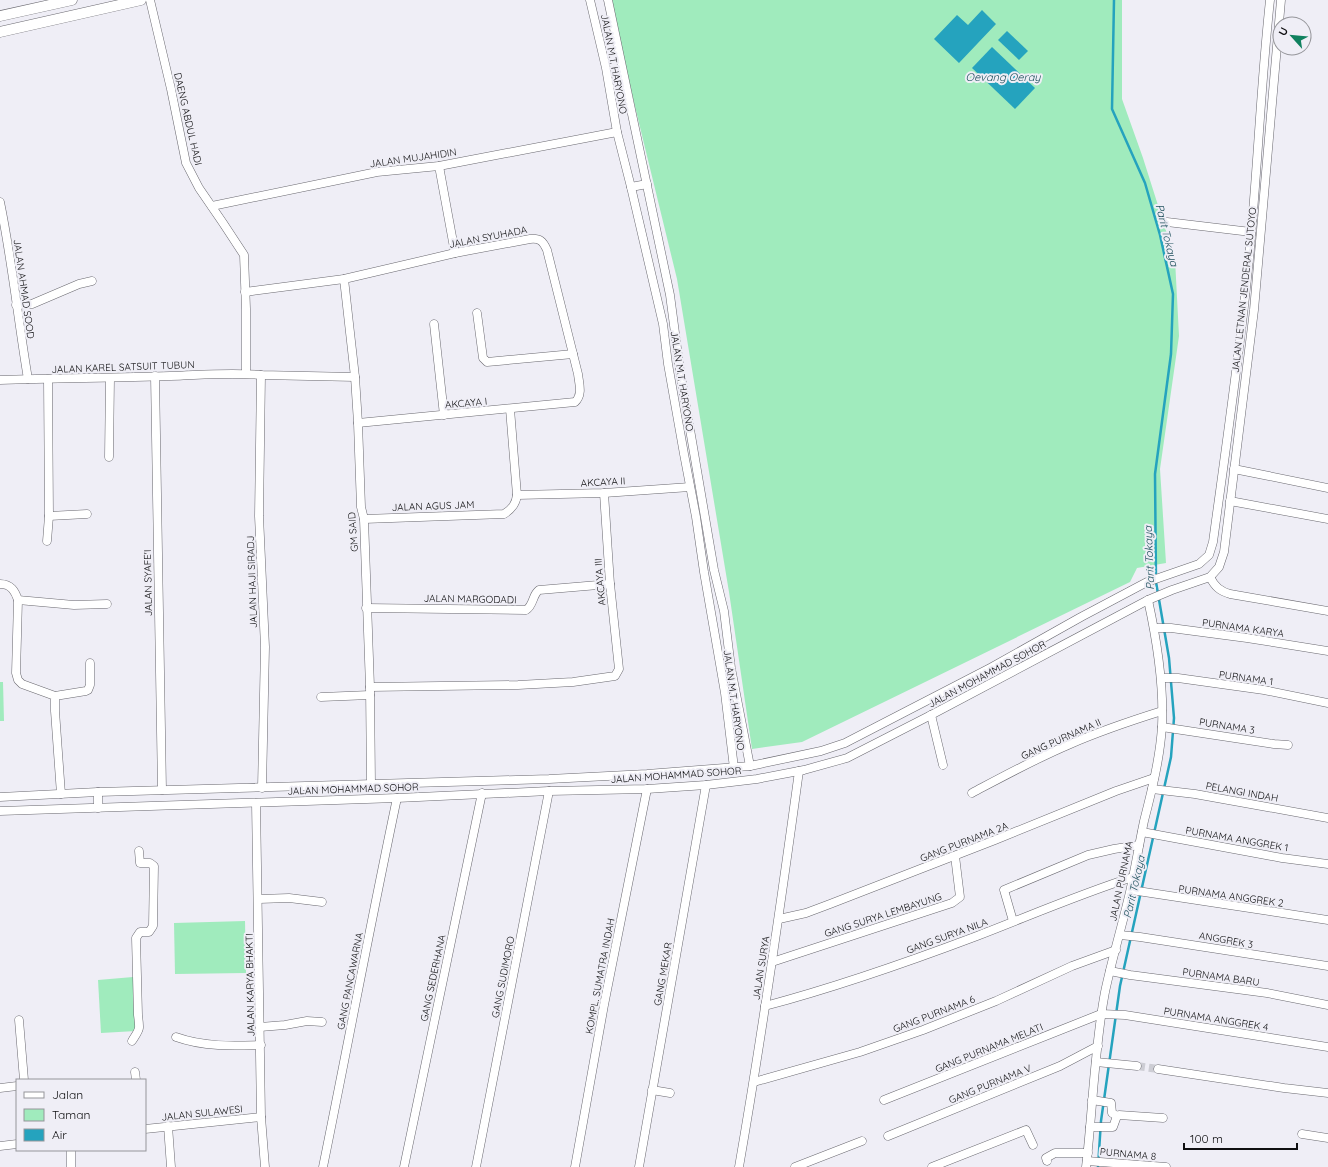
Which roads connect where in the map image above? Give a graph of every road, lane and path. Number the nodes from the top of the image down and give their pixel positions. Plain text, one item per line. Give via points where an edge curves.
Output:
1 (141, 0) edge
2 (150, 0) edge
3 (590, 0) edge
4 (608, 0) edge
5 (1270, 0) edge
6 (1281, 0) edge
7 (67, 1) edge
8 (0, 16) edge
9 (0, 32) edge
10 (621, 64) junction
11 (606, 68) junction
12 (617, 132) junction
13 (439, 166) junction
14 (647, 184) junction
15 (631, 187) junction
16 (0, 202) edge
17 (212, 206) junction
18 (1166, 222) dead end
19 (3, 232) edge
20 (1251, 232) junction
21 (454, 253) junction
22 (344, 279) junction
23 (92, 282) dead end
24 (245, 292) junction
25 (16, 305) junction
26 (477, 313) dead end
27 (434, 324) dead end
28 (573, 354) junction
29 (1243, 358) junction
30 (246, 373) junction
31 (261, 375) junction
32 (155, 376) junction
33 (355, 377) junction
34 (110, 378) junction
35 (28, 379) junction
36 (48, 379) junction
37 (0, 380) edge
38 (575, 402) joint
39 (510, 409) junction
40 (444, 415) junction
41 (689, 419) junction
42 (679, 421) junction
43 (358, 423) junction
44 (109, 458) dead end
45 (1234, 469) junction
46 (690, 486) junction
47 (1328, 488) edge
48 (604, 493) junction
49 (517, 495) junction
50 (1230, 501) junction
51 (87, 514) dead end
52 (49, 516) junction
53 (364, 519) junction
54 (1328, 519) edge
55 (47, 541) dead end
56 (1199, 564) joint
57 (714, 570) junction
58 (704, 572) junction
59 (1210, 577) junction
60 (0, 584) edge
61 (610, 584) junction
62 (1150, 599) junction
63 (18, 600) junction
64 (107, 604) dead end
65 (366, 608) junction
66 (1328, 612) edge
67 (1157, 628) junction
68 (1328, 651) edge
69 (90, 663) dead end
70 (992, 668) junction
71 (1164, 678) junction
72 (998, 680) junction
73 (370, 691) junction
74 (725, 693) junction
75 (736, 693) junction
76 (55, 696) junction
77 (321, 697) dead end
78 (1328, 702) edge
79 (1162, 711) junction
80 (932, 717) junction
81 (1166, 727) junction
82 (845, 743) junction
83 (1288, 745) dead end
84 (847, 758) junction
85 (943, 764) dead end
86 (750, 766) junction
87 (734, 768) junction
88 (799, 771) junction
89 (601, 777) junction
90 (1154, 778) junction
91 (371, 784) junction
92 (706, 785) junction
93 (320, 786) junction
94 (262, 788) junction
95 (647, 789) junction
96 (162, 790) junction
97 (601, 790) junction
98 (1155, 790) junction
99 (549, 791) junction
100 (98, 792) junction
101 (482, 793) junction
102 (972, 793) dead end
103 (61, 794) junction
104 (0, 797) edge
105 (397, 798) junction
106 (322, 801) junction
107 (256, 803) junction
108 (98, 808) junction
109 (0, 811) edge
110 (1328, 818) edge
111 (1146, 832) junction
112 (1139, 845) junction
113 (139, 852) dead end
114 (955, 856) junction
115 (1328, 864) edge
116 (1133, 877) junction
117 (1133, 891) junction
118 (258, 898) junction
119 (322, 902) dead end
120 (779, 919) junction
121 (1328, 920) edge
122 (1013, 921) junction
123 (1122, 934) junction
124 (1116, 950) junction
125 (772, 962) junction
126 (1328, 966) edge
127 (1113, 972) junction
128 (1328, 1005) edge
129 (765, 1006) junction
130 (1104, 1014) junction
131 (19, 1020) dead end
132 (322, 1022) dead end
133 (260, 1027) junction
134 (176, 1037) dead end
135 (132, 1041) dead end
136 (260, 1045) junction
137 (1098, 1046) junction
138 (1328, 1047) edge
139 (1098, 1062) junction
140 (1137, 1066) tunnel mouth
141 (1158, 1069) tunnel mouth
142 (24, 1079) edge
143 (754, 1082) junction
144 (16, 1086) edge
145 (0, 1088) edge
146 (652, 1090) junction
147 (670, 1093) dead end
148 (1328, 1093) edge
149 (884, 1100) dead end
150 (1094, 1100) junction
151 (1117, 1116) junction
152 (261, 1117) junction
153 (1163, 1118) dead end
154 (168, 1126) junction
155 (1090, 1127) junction
156 (146, 1129) edge
157 (1302, 1134) dead end
158 (888, 1136) dead end
159 (1328, 1138) edge
160 (862, 1141) dead end
161 (16, 1144) edge
162 (0, 1146) edge
163 (1033, 1146) dead end
164 (71, 1151) edge
165 (1088, 1160) edge
166 (1047, 1161) dead end
167 (71, 1167) edge
168 (171, 1167) edge
169 (265, 1167) edge
170 (323, 1167) edge
171 (404, 1167) edge
172 (476, 1167) edge
173 (575, 1167) edge
174 (639, 1167) edge
175 (739, 1167) edge
176 (795, 1167) edge
177 (932, 1167) edge
178 (1166, 1167) edge

1 - 9 main road
2 - 17 street, DAENG ABDUL HADI via 186,163
3 - 11 street, JALAN M.T. HARYONO
4 - 10 street
5 - 20 street, JALAN LETNAN JENDERAL SUTOYO
6 - 29 street, JALAN LETNAN JENDERAL SUTOYO via 1254,310
7 - 8 main road
10 - 11 street
10 - 14 street
11 - 12 street, JALAN M.T. HARYONO
12 - 13 street, JALAN MUJAHIDIN
12 - 15 street, JALAN M.T. HARYONO
13 - 17 street, JALAN MUJAHIDIN via 377,172
13 - 21 street
14 - 15 street
14 - 41 street via 670,295
15 - 42 street, JALAN M.T. HARYONO via 663,324
16 - 19 street, JALAN AHMAD SOOD
17 - 24 street, DAENG ABDUL HADI via 244,255
18 - 20 street
19 - 25 street, JALAN AHMAD SOOD
20 - 29 street, JALAN LETNAN JENDERAL SUTOYO
21 - 22 street, JALAN SYUHADA
21 - 28 street, JALAN SYUHADA via 530,239 544,242
22 - 24 street, JALAN SYUHADA
22 - 33 street, GM SAID
23 - 25 street via 79,284 32,304
24 - 30 street, DAENG ABDUL HADI
25 - 35 street, JALAN AHMAD SOOD
26 - 28 street via 483,358 487,362
27 - 40 street
28 - 38 street, JALAN SYUHADA via 580,388 580,396
29 - 45 street, JALAN LETNAN JENDERAL SUTOYO
29 - 56 street, JALAN LETNAN JENDERAL SUTOYO via 1213,542 1209,555
30 - 31 street, JALAN KAREL SATSUIT TUBUN
30 - 32 street, JALAN KAREL SATSUIT TUBUN
31 - 33 street, JALAN KAREL SATSUIT TUBUN
31 - 94 street, JALAN HAJI SIRADJ via 259,516 265,647
32 - 34 street, JALAN KAREL SATSUIT TUBUN
32 - 96 street, JALAN SYAFE'I
33 - 43 street, GM SAID
34 - 36 street, JALAN KAREL SATSUIT TUBUN
34 - 44 street
35 - 36 street, JALAN KAREL SATSUIT TUBUN
35 - 37 street, JALAN KAREL SATSUIT TUBUN
36 - 52 street
38 - 39 street, AKCAYA I
39 - 40 street, AKCAYA I
39 - 49 street
40 - 43 street, AKCAYA I
41 - 42 street
41 - 57 street
42 - 46 street, JALAN M.T. HARYONO
43 - 53 street, GM SAID via 361,507
45 - 47 street
45 - 50 street, JALAN LETNAN JENDERAL SUTOYO
46 - 48 street, AKCAYA II
46 - 58 street, JALAN M.T. HARYONO
48 - 49 street, AKCAYA II
48 - 61 street, AKCAYA III
49 - 53 street, JALAN AGUS JAM via 513,507 504,514
50 - 54 street
50 - 59 street, JALAN LETNAN JENDERAL SUTOYO via 1222,561
51 - 52 street
52 - 55 street
53 - 65 street, GM SAID
56 - 70 street, JALAN MOHAMMAD SOHOR via 1147,582
57 - 58 street
57 - 75 street via 724,611
58 - 74 street, JALAN M.T. HARYONO
59 - 62 street, JALAN MOHAMMAD SOHOR
59 - 66 street via 1219,590 1230,594
60 - 63 street via 5,584 15,591
61 - 65 street, JALAN MARGODADI via 539,590 535,593 531,606 526,610
61 - 73 street, AKCAYA III via 619,669 615,676 573,682
62 - 67 street, JALAN PURNAMA
62 - 72 street, JALAN MOHAMMAD SOHOR
63 - 64 street
63 - 76 street via 18,680 22,684
65 - 73 street, GM SAID
67 - 68 street, PURNAMA KARYA via 1247,638
67 - 71 street, JALAN PURNAMA
69 - 76 street via 88,690
70 - 72 street
70 - 82 street, JALAN MOHAMMAD SOHOR
71 - 78 street, PURNAMA 1 via 1264,690
71 - 79 street, JALAN PURNAMA
72 - 80 street, JALAN MOHAMMAD SOHOR
73 - 77 street
73 - 91 street, GM SAID
74 - 75 street
74 - 87 street, JALAN M.T. HARYONO
75 - 86 street
76 - 103 street
79 - 81 street, JALAN PURNAMA
79 - 102 street, GANG PURNAMA II via 1068,745
80 - 84 street, JALAN MOHAMMAD SOHOR
80 - 85 street
81 - 83 street, PURNAMA 3
81 - 90 street, JALAN PURNAMA
82 - 84 street
82 - 86 street, JALAN MOHAMMAD SOHOR via 821,751
84 - 88 street, JALAN MOHAMMAD SOHOR
86 - 87 street, JALAN MOHAMMAD SOHOR
87 - 89 street, JALAN MOHAMMAD SOHOR
88 - 92 street, JALAN MOHAMMAD SOHOR
88 - 120 street, JALAN SURYA
89 - 91 street, JALAN MOHAMMAD SOHOR
89 - 97 street
90 - 98 street, JALAN PURNAMA
90 - 114 street, GANG PURNAMA 2A
91 - 93 street, JALAN MOHAMMAD SOHOR
92 - 95 street, JALAN MOHAMMAD SOHOR
92 - 146 street, GANG MEKAR
93 - 94 street, JALAN MOHAMMAD SOHOR
93 - 106 street
94 - 96 street, JALAN MOHAMMAD SOHOR
95 - 97 street, JALAN MOHAMMAD SOHOR
95 - 173 street, KOMPL. SUMATRA INDAH
96 - 100 street, JALAN MOHAMMAD SOHOR
97 - 99 street, JALAN MOHAMMAD SOHOR
98 - 110 street, PELANGI INDAH via 1195,794
98 - 111 street, JALAN PURNAMA
99 - 101 street, JALAN MOHAMMAD SOHOR
99 - 172 street, GANG SUDIMORO
100 - 103 street, JALAN MOHAMMAD SOHOR
100 - 108 street
101 - 105 street, JALAN MOHAMMAD SOHOR
101 - 171 street, GANG SEDERHANA
103 - 104 street, JALAN MOHAMMAD SOHOR
105 - 106 street, JALAN MOHAMMAD SOHOR
105 - 170 street, GANG PANCAWARNA
106 - 107 street, JALAN MOHAMMAD SOHOR
107 - 108 street, JALAN MOHAMMAD SOHOR
107 - 118 street, JALAN KARYA BHAKTI
108 - 109 street, JALAN MOHAMMAD SOHOR
111 - 112 street, JALAN PURNAMA
111 - 115 street, PURNAMA ANGGREK 1 via 1282,858
112 - 116 street, JALAN PURNAMA
112 - 122 street via 1088,855 1004,890
113 - 135 street via 140,862 154,866 153,926 149,932 140,932 136,938 139,1031
114 - 120 street, GANG PURNAMA 2A via 806,913
114 - 125 street, GANG SURYA LEMBAYUNG via 960,897 952,903
116 - 117 street, JALAN PURNAMA
116 - 122 street, GANG SURYA NILA
117 - 121 street, PURNAMA ANGGREK 2
117 - 123 street, JALAN PURNAMA
118 - 119 street
118 - 133 street, JALAN KARYA BHAKTI
120 - 125 street, JALAN SURYA
122 - 129 street, GANG SURYA NILA via 865,976
123 - 124 street, JALAN PURNAMA
123 - 126 street, ANGGREK 3
124 - 127 street, JALAN PURNAMA
124 - 143 street, GANG PURNAMA 6 via 922,1030 860,1052
125 - 129 street, JALAN SURYA
127 - 128 street, PURNAMA BARU via 1267,993
127 - 130 street, JALAN PURNAMA
129 - 143 street, JALAN SURYA
130 - 137 street, JALAN PURNAMA
130 - 138 street, PURNAMA ANGGREK 4 via 1125,1015
130 - 149 street, GANG PURNAMA MELATI
131 - 142 street
132 - 133 street via 307,1021
133 - 136 street, JALAN KARYA BHAKTI
134 - 136 street via 210,1045
136 - 152 street, JALAN KARYA BHAKTI
137 - 139 street, JALAN PURNAMA
137 - 158 street, GANG PURNAMA V via 1060,1066
139 - 140 street
139 - 150 street, JALAN PURNAMA
141 - 148 street
143 - 175 street, JALAN SURYA
144 - 145 street
146 - 147 street
146 - 174 street, GANG MEKAR
150 - 151 street via 1108,1101 1112,1104 1112,1113
150 - 155 street, JALAN PURNAMA
151 - 153 street via 1127,1114
151 - 155 street via 1113,1127
152 - 154 street, JALAN SULAWESI
152 - 169 street, JALAN KARYA BHAKTI
154 - 156 street, JALAN SULAWESI
154 - 168 street
155 - 165 street, JALAN PURNAMA
157 - 159 street
160 - 176 street
161 - 162 street
163 - 177 street via 1026,1130
164 - 167 street
165 - 166 street, PURNAMA 8 via 1055,1153 1046,1158
165 - 178 street, PURNAMA 8

